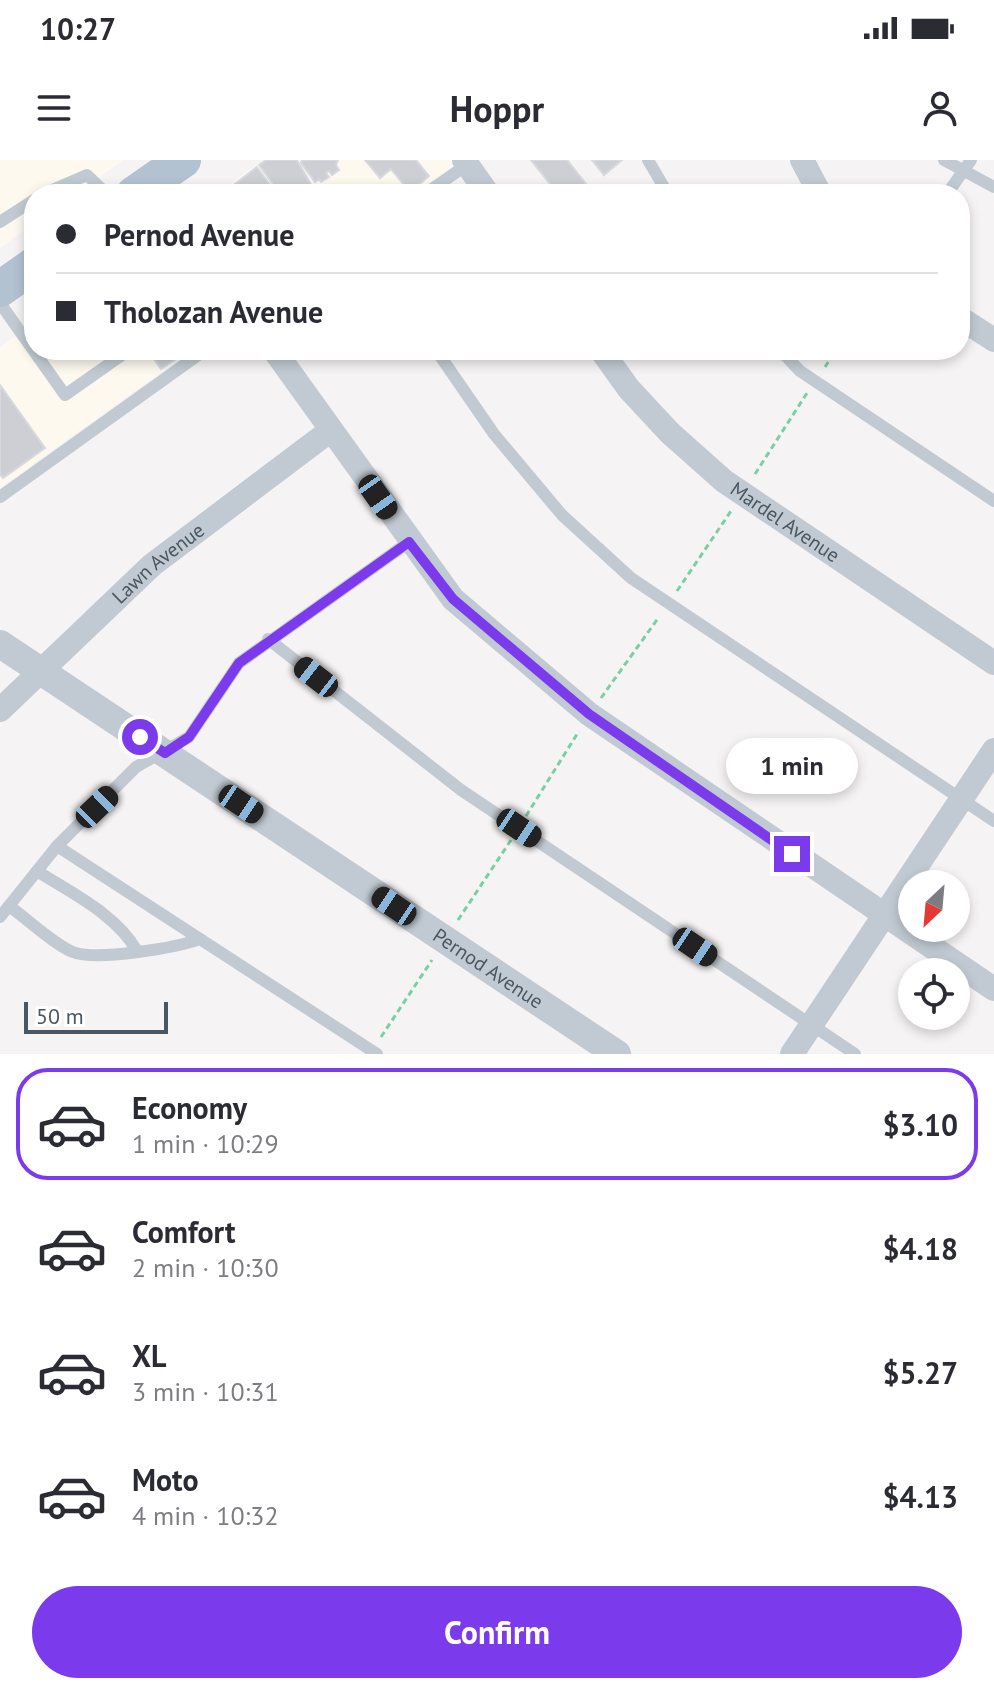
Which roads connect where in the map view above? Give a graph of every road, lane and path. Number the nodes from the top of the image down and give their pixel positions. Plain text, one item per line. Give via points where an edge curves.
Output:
1 (183, 160) edge
2 (648, 160) edge
3 (802, 160) edge
4 (944, 160) edge
5 (971, 160) edge
6 (468, 162) edge
7 (963, 173) junction
8 (59, 184) edge
9 (96, 184) edge
10 (156, 184) edge
11 (438, 184) edge
12 (482, 184) edge
13 (662, 184) edge
14 (815, 184) edge
15 (955, 184) edge
16 (994, 187) edge
17 (24, 206) edge
18 (0, 222) edge
19 (24, 272) edge
20 (0, 289) edge
21 (0, 303) edge
22 (970, 324) edge
23 (24, 332) edge
24 (994, 340) edge
25 (45, 360) edge
26 (115, 360) edge
27 (191, 360) edge
28 (281, 360) edge
29 (443, 360) edge
30 (608, 360) edge
31 (790, 360) edge
32 (331, 430) junction
33 (0, 497) edge
34 (994, 501) edge
35 (409, 542) junction
36 (268, 639) junction
37 (0, 644) edge
38 (994, 663) edge
39 (39, 672) junction
40 (0, 710) edge
41 (994, 750) edge
42 (165, 753) junction
43 (961, 799) junction
44 (994, 821) edge
45 (57, 846) junction
46 (37, 871) junction
47 (9, 906) junction
48 (883, 916) junction
49 (0, 917) edge
50 (200, 939) junction
51 (137, 951) junction
52 (994, 989) edge
53 (811, 1025) junction
54 (377, 1054) edge
55 (617, 1054) edge
56 (792, 1054) edge
57 (855, 1054) edge

1 - 10 main road
2 - 13 lane
3 - 14 street
4 - 7 lane
5 - 7 lane
6 - 11 lane
6 - 12 street
7 - 15 lane
7 - 16 lane
8 - 9 lane via 87,175
17 - 18 lane
19 - 20 main road
21 - 23 lane
22 - 24 street
25 - 26 lane via 65,395
27 - 33 lane
28 - 32 street
29 - 43 lane via 494,434 562,515 631,578
30 - 38 street, Mardel Avenue via 670,433 724,481
31 - 34 lane
32 - 35 street
32 - 39 street, Lawn Avenue via 152,565
35 - 36 lane
35 - 48 street via 453,599 589,714
36 - 42 lane via 239,663 189,737
36 - 53 lane via 461,790
37 - 39 street, Pernod Avenue
39 - 40 street, Lawn Avenue
39 - 42 street, Pernod Avenue
41 - 43 street
42 - 45 lane via 136,767
42 - 55 street, Pernod Avenue
43 - 44 lane
43 - 48 street
45 - 46 lane
45 - 50 lane
46 - 47 lane
46 - 51 lane via 94,907
47 - 49 lane
47 - 51 lane via 75,953
48 - 52 street
48 - 53 street
50 - 51 lane
50 - 54 lane
53 - 56 street
53 - 57 lane

